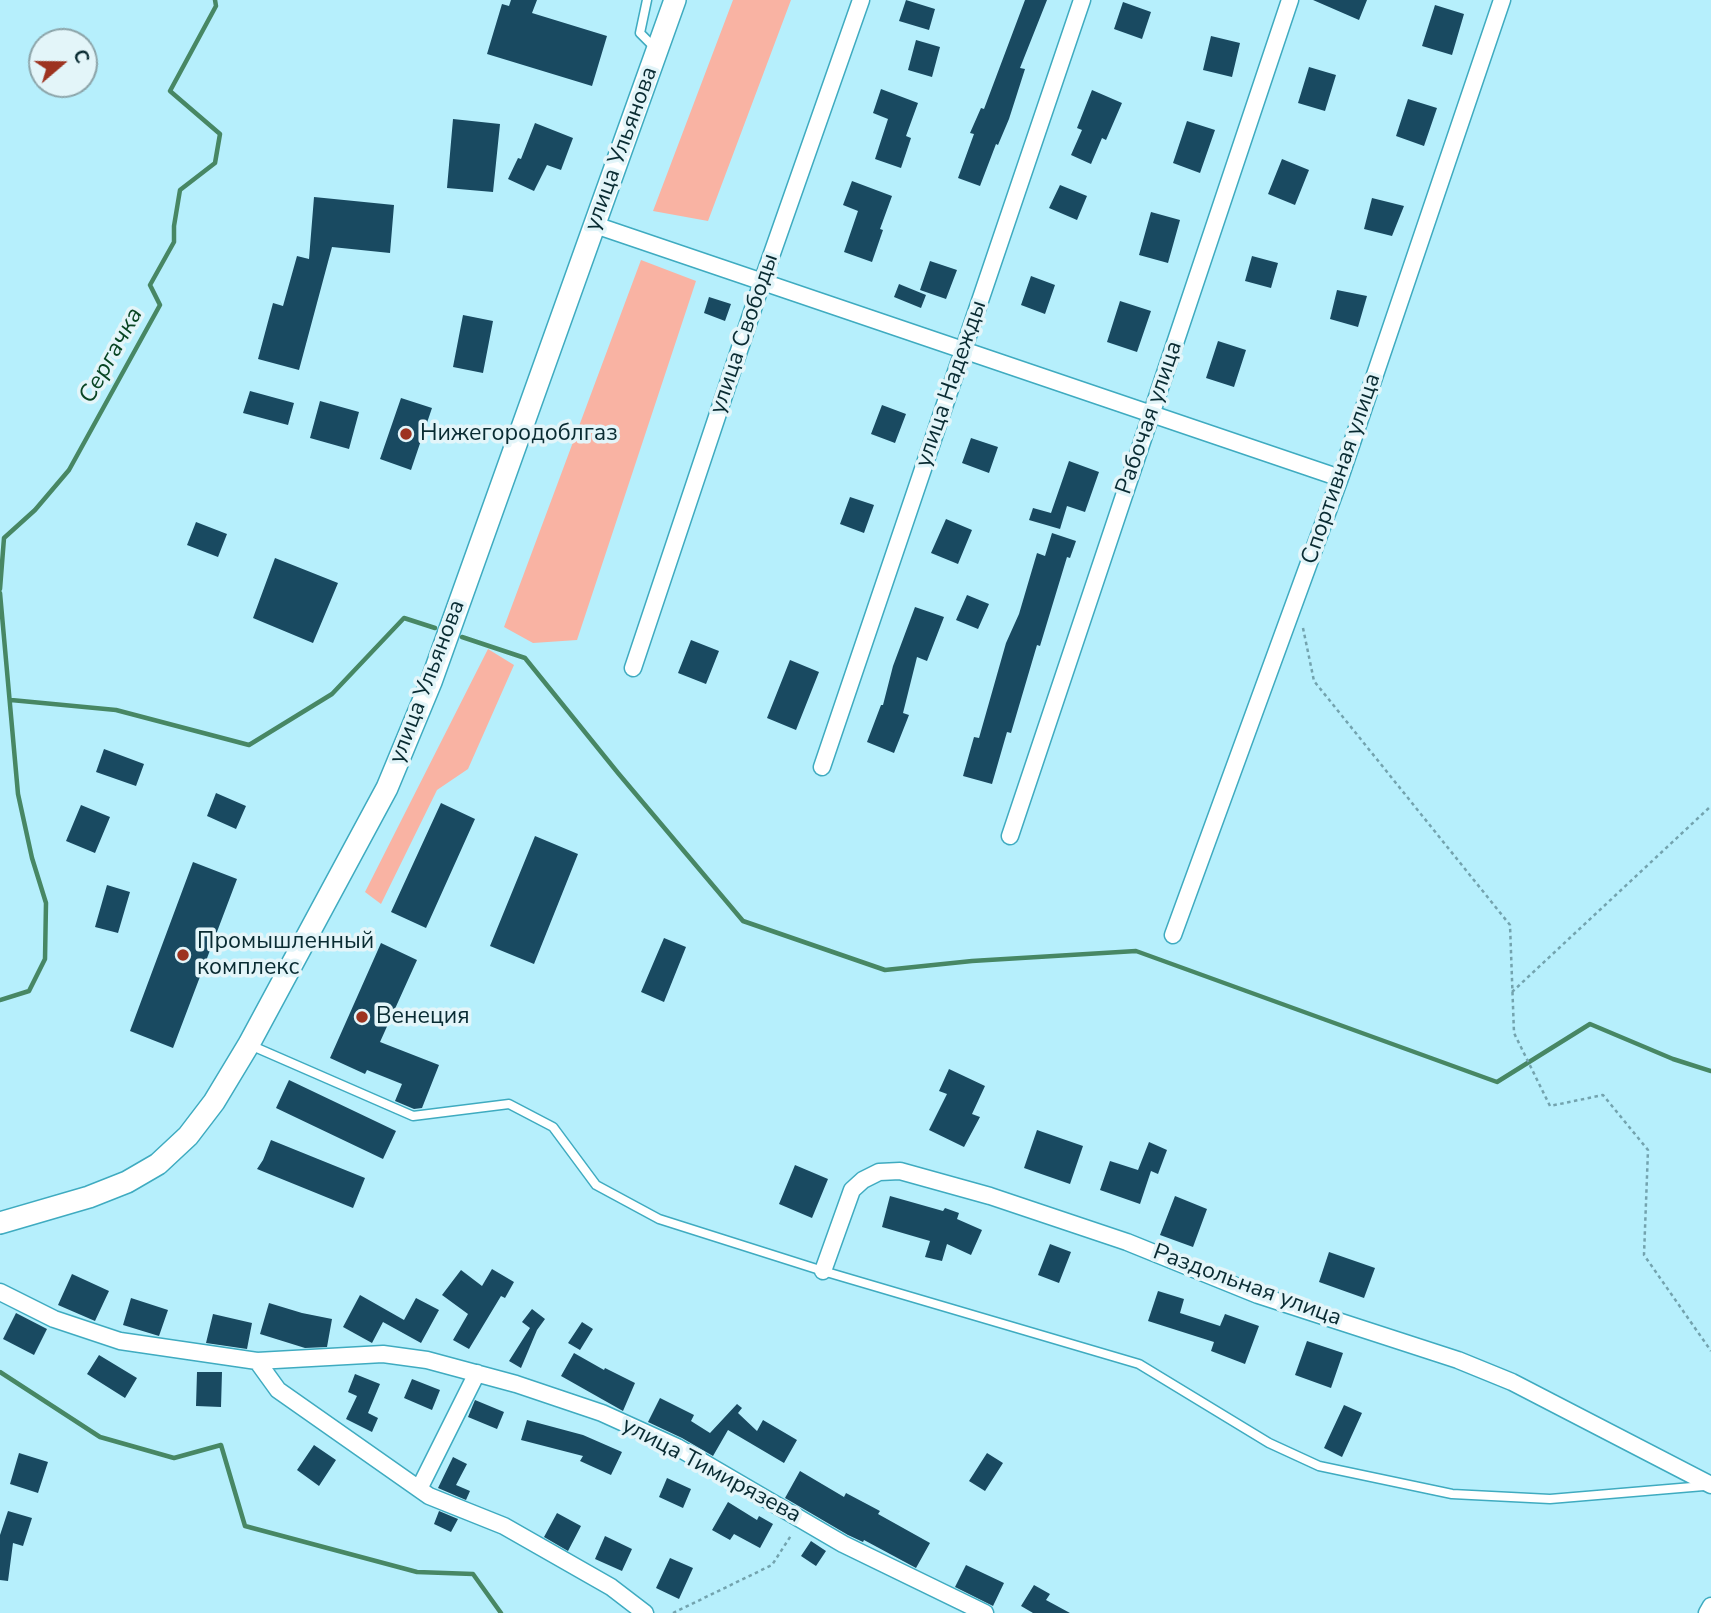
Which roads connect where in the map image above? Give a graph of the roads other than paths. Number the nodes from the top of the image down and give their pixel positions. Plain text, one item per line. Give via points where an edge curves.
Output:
1 (647, 0) edge
2 (675, 0) edge
3 (861, 0) edge
4 (1082, 0) edge
5 (1290, 0) edge
6 (1502, 0) edge
7 (657, 50) junction
8 (595, 225) junction
9 (762, 282) junction
10 (963, 350) junction
11 (1151, 414) junction
12 (1340, 478) junction
13 (633, 668) dead end
14 (822, 768) dead end
15 (1010, 836) dead end
16 (1173, 934) dead end
17 (249, 1044) junction
18 (0, 1223) edge
19 (823, 1271) junction
20 (0, 1292) edge
21 (257, 1361) junction
22 (477, 1373) junction
23 (1711, 1485) edge
24 (419, 1489) junction
25 (1711, 1606) edge
26 (645, 1613) edge
27 (985, 1613) edge
28 (1707, 1613) edge

1 - 7 lane via 640,33
2 - 7 main road, улица Ульянова
3 - 9 street, улица Свободы
4 - 10 street, улица Надежды
5 - 11 street, Рабочая улица
6 - 12 street, Спортивная улица
7 - 8 main road, улица Ульянова
8 - 9 street
8 - 17 main road, улица Ульянова via 431,682 387,788
9 - 10 street
9 - 13 street, улица Свободы
10 - 11 street
10 - 14 street, улица Надежды
11 - 12 street
11 - 15 street, Рабочая улица
12 - 16 street, Спортивная улица
17 - 18 main road, улица Ульянова via 214,1102 158,1164 89,1197
17 - 19 lane via 413,1116 509,1104 553,1128 596,1185 659,1219
19 - 23 lane via 1139,1364 1269,1443 1319,1466 1452,1494 1550,1499
19 - 23 street, Раздольная улица via 852,1190 879,1172 900,1171 1102,1233 1258,1294 1458,1360 1513,1382
20 - 21 street, улица Тимирязева via 54,1320 120,1341
21 - 22 street, улица Тимирязева via 383,1354
21 - 24 street via 278,1390
22 - 24 street
22 - 27 street, улица Тимирязева via 614,1419 677,1447 842,1544
24 - 26 street via 503,1526 611,1587
25 - 28 street

